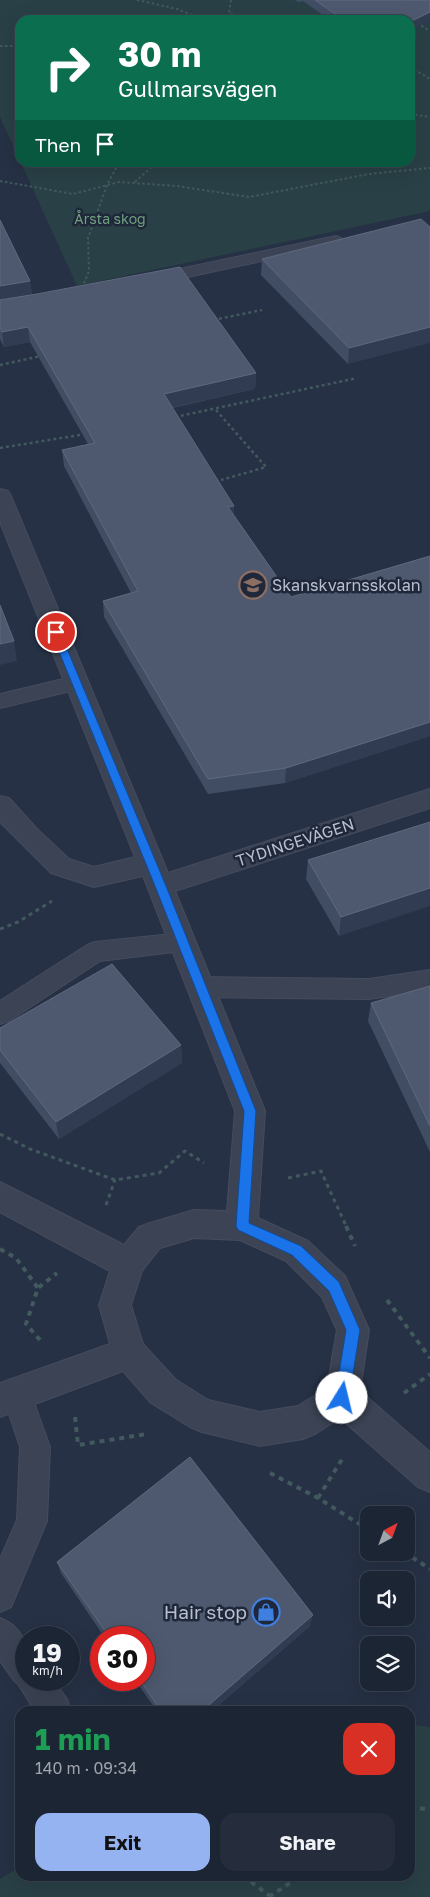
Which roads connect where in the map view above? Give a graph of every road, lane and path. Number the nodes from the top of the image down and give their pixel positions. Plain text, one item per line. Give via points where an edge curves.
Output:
1 (137, 0) edge
2 (231, 0) edge
3 (192, 15) edge
4 (235, 15) edge
5 (415, 22) edge
6 (430, 31) edge
7 (0, 46) edge
8 (15, 46) edge
9 (415, 71) edge
10 (430, 79) edge
11 (415, 115) edge
12 (430, 117) edge
13 (116, 167) edge
14 (151, 167) edge
15 (430, 168) edge
16 (0, 181) edge
17 (134, 182) junction
18 (107, 185) junction
19 (349, 239) edge
20 (78, 295) joint
21 (262, 310) dead end
22 (204, 322) edge
23 (49, 354) edge
24 (0, 365) edge
25 (357, 378) dead end
26 (215, 409) junction
27 (167, 419) edge
28 (91, 433) edge
29 (0, 448) edge
30 (221, 480) dead end
31 (0, 496) edge
32 (76, 683) junction
33 (0, 701) edge
34 (430, 798) edge
35 (0, 805) edge
36 (156, 875) junction
37 (18, 922) dead end
38 (0, 929) edge
39 (182, 942) junction
40 (430, 980) edge
41 (199, 987) junction
42 (0, 1014) edge
43 (0, 1134) edge
44 (186, 1151) dead end
45 (115, 1180) junction
46 (0, 1196) edge
47 (242, 1226) junction
48 (91, 1245) junction
49 (0, 1250) edge
50 (128, 1264) junction
51 (38, 1288) junction
52 (129, 1352) junction
53 (71, 1373) junction
54 (8, 1397) edge
55 (342, 1398) junction
56 (78, 1445) dead end
57 (430, 1474) edge
58 (415, 1559) edge
59 (430, 1569) edge
60 (0, 1596) edge
61 (0, 1634) edge
62 (15, 1655) edge
63 (41, 1691) edge
64 (51, 1706) edge
65 (415, 1808) edge
66 (430, 1809) edge
67 (250, 1881) edge
68 (292, 1881) edge
69 (270, 1896) edge

1 - 3 path
2 - 4 path via 229,12
5 - 6 path
7 - 8 path
9 - 10 path
11 - 12 path
13 - 18 path
14 - 17 path
15 - 17 path via 369,174 249,198
16 - 18 path via 73,194
17 - 18 path
18 - 20 path via 88,238 89,271
19 - 20 lane
21 - 22 path
23 - 24 path
25 - 26 path
26 - 27 path
26 - 30 path via 266,467
28 - 29 path
31 - 32 street
32 - 33 lane
32 - 36 street
34 - 36 street, TYDINGEVÄGEN
35 - 36 street, TYDINGEVÄGEN via 60,866 94,877
36 - 39 street
37 - 38 path
39 - 41 street
39 - 42 lane via 95,952
40 - 41 lane via 369,989
41 - 47 street via 250,1111
43 - 45 path via 30,1149
44 - 45 path via 159,1173
45 - 48 path
46 - 48 street
47 - 50 street via 194,1224 150,1237
47 - 55 street via 297,1251 334,1287 353,1330
48 - 50 street
48 - 51 path
49 - 51 path via 16,1258
50 - 52 street via 115,1305
51 - 53 path via 26,1324
52 - 53 street
52 - 55 street via 163,1391 202,1415 260,1429 303,1422
53 - 54 street
53 - 56 path
54 - 60 lane via 35,1447 32,1521
55 - 57 street
58 - 59 path
61 - 62 lane
63 - 64 lane
65 - 66 path
67 - 69 path
68 - 69 path

